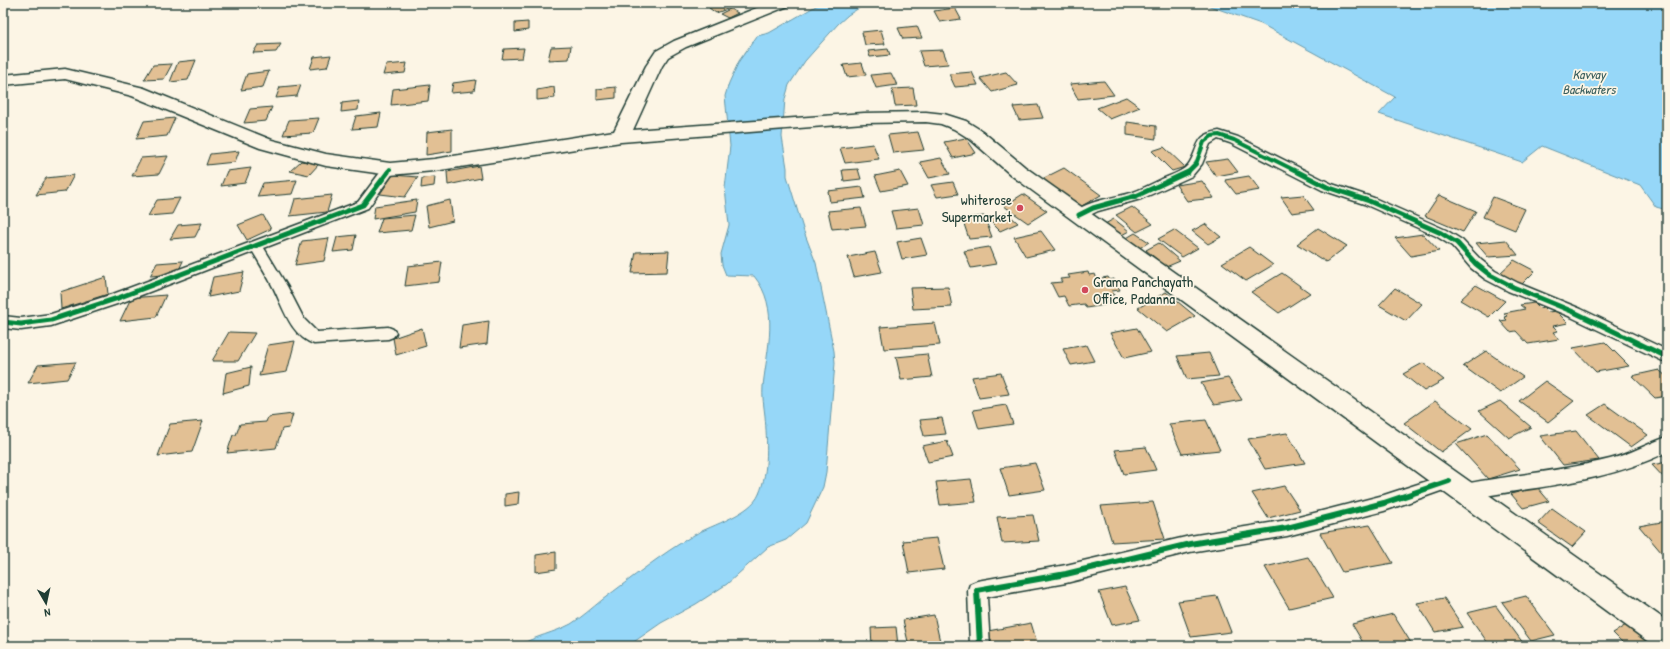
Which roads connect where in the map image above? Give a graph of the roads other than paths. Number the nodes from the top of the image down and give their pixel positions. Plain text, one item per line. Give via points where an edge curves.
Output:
1 (783, 3) edge
2 (3, 80) edge
3 (621, 136) junction
4 (390, 169) junction
5 (1079, 215) junction
6 (256, 246) junction
7 (3, 322) edge
8 (388, 333) dead end
9 (1667, 357) edge
10 (1667, 444) edge
11 (1457, 487) junction
12 (1667, 638) edge
13 (980, 646) edge

1 - 3 main road via 680,44 662,54
2 - 4 main road via 65,74 138,92 266,144 326,160
3 - 4 main road via 434,165
3 - 5 main road via 864,118 944,119 976,135 1018,171
4 - 6 street via 363,205
5 - 9 street via 1111,202 1136,196 1187,173 1196,164 1204,142 1212,136 1219,135 1234,140 1327,187 1369,201 1441,233 1457,243 1490,275
5 - 11 main road
6 - 7 street via 118,298 51,320 21,324
6 - 8 street via 283,292 296,322 306,333 314,338
10 - 11 street via 1629,461 1572,474 1508,484
11 - 12 main road
11 - 13 street via 1287,528 1190,544 1066,574 977,590

